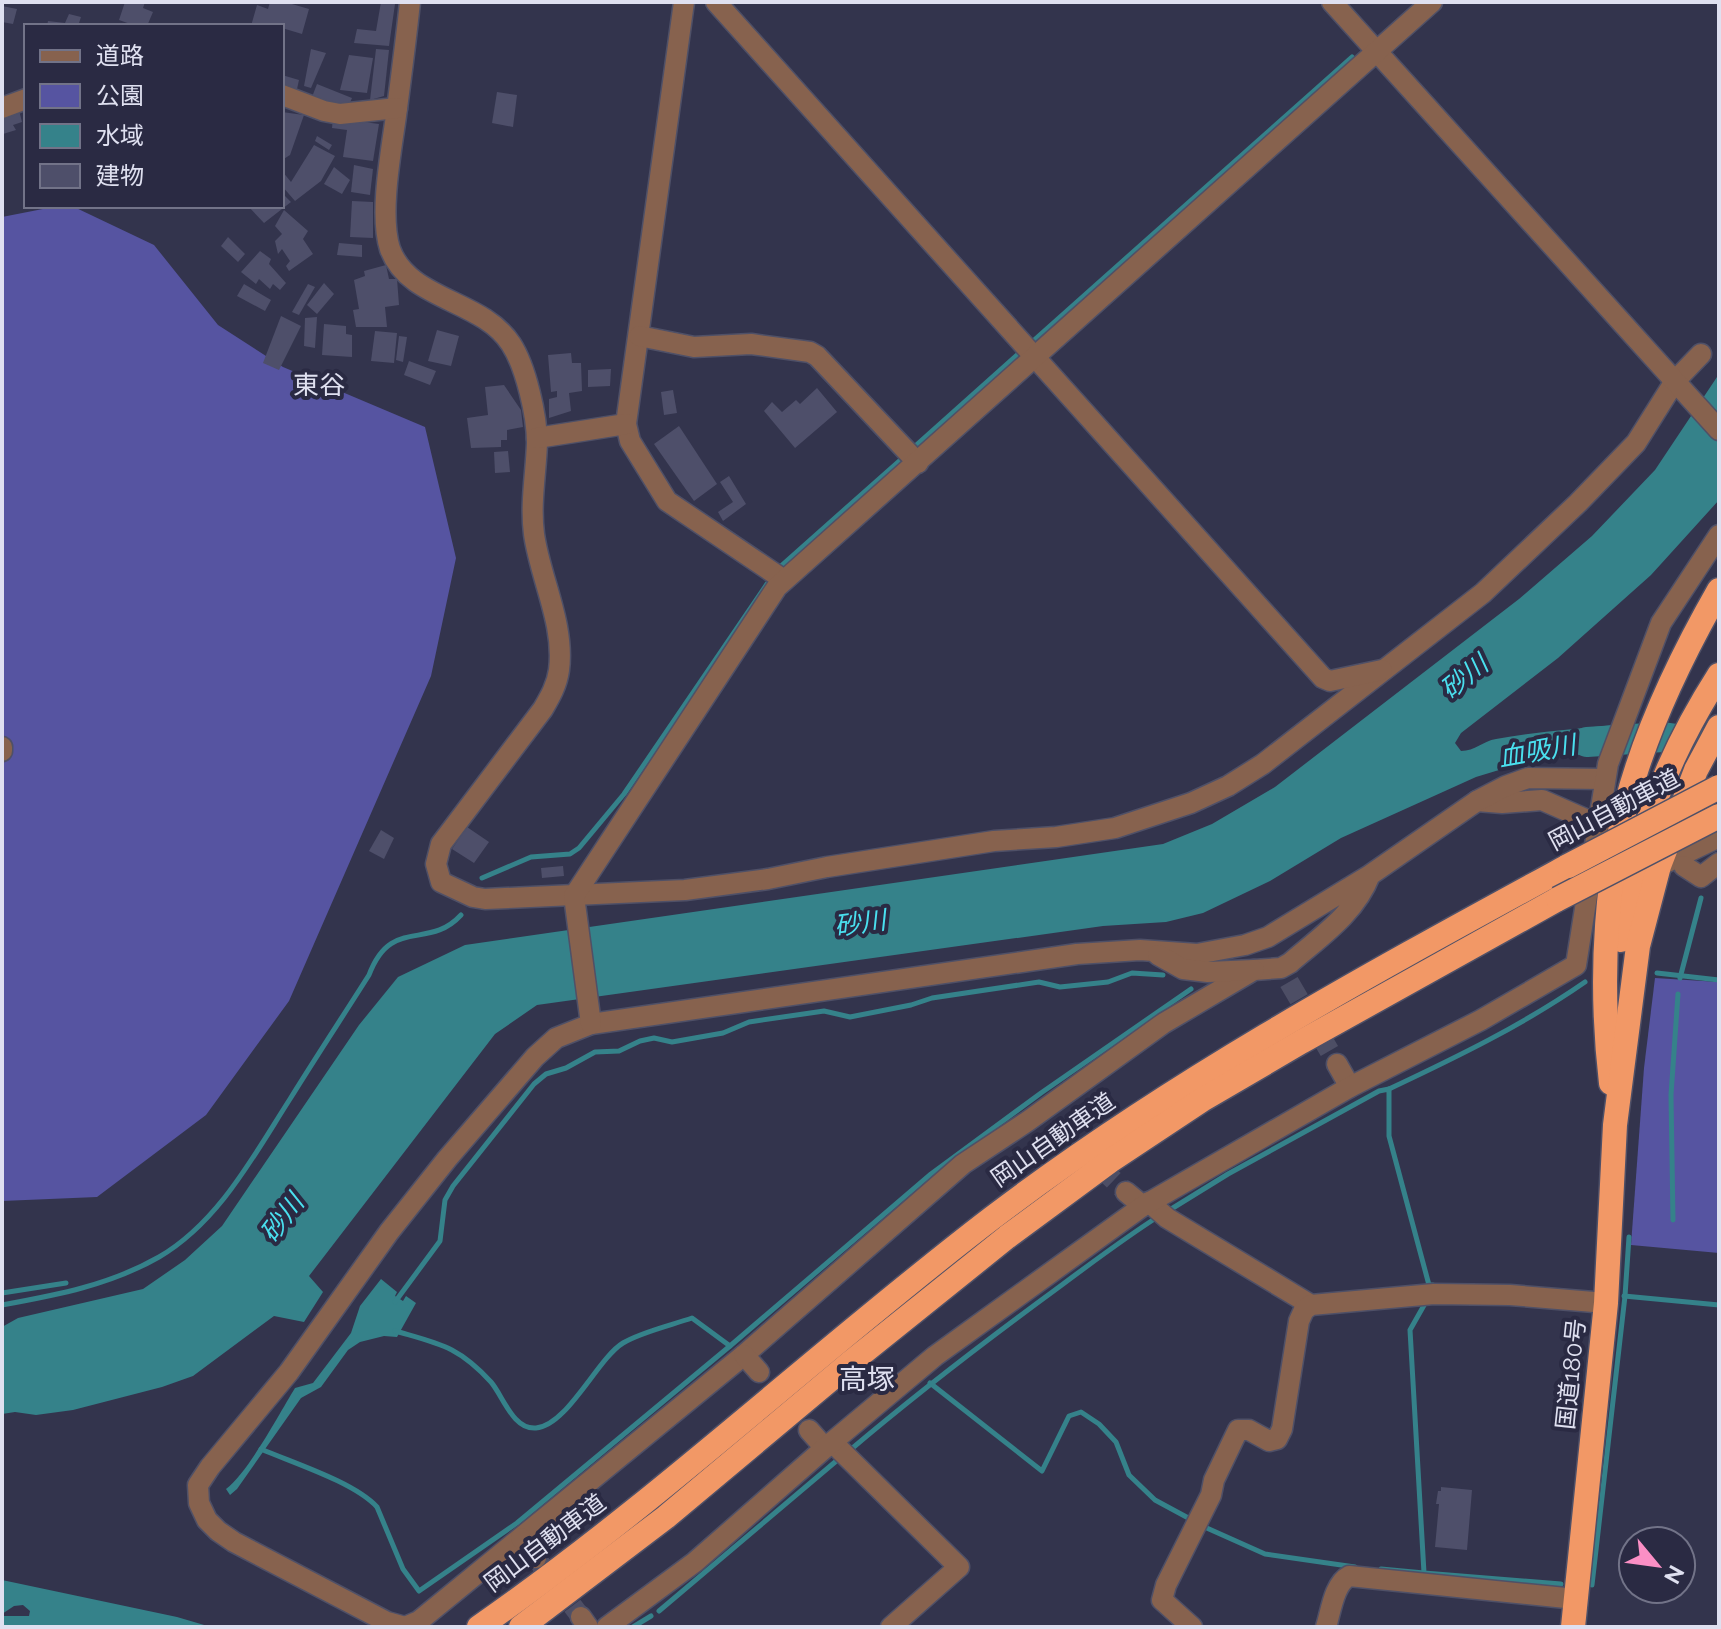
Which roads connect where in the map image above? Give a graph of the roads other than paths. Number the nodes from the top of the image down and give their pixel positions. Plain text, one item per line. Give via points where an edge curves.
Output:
1 (410, 2) edge
2 (684, 2) edge
3 (716, 2) edge
4 (1332, 2) edge
5 (1432, 2) edge
6 (1376, 52) junction
7 (284, 96) edge
8 (24, 100) edge
9 (2, 108) edge
10 (397, 108) junction
11 (639, 336) junction
12 (1701, 354) dead end
13 (1036, 356) junction
14 (1677, 383) junction
15 (626, 424) junction
16 (1719, 430) edge
17 (537, 438) junction
18 (911, 456) junction
19 (1719, 535) edge
20 (784, 580) junction
21 (1719, 590) edge
22 (1386, 669) junction
23 (1717, 682) edge
24 (1719, 727) edge
25 (1606, 772) junction
26 (1719, 787) edge
27 (1477, 801) junction
28 (1719, 816) edge
29 (1592, 822) dead end
30 (1719, 837) edge
31 (1719, 863) edge
32 (1659, 866) junction
33 (1684, 866) dead end
34 (1370, 875) junction
35 (575, 902) junction
36 (1152, 951) junction
37 (1254, 970) junction
38 (590, 1018) junction
39 (1337, 1064) tunnel mouth
40 (1350, 1087) junction
41 (1615, 1125) junction
42 (1126, 1192) tunnel mouth
43 (1154, 1209) junction
44 (1606, 1303) junction
45 (1311, 1305) junction
46 (744, 1355) junction
47 (759, 1372) dead end
48 (809, 1430) dead end
49 (837, 1450) junction
50 (521, 1538) junction
51 (536, 1558) tunnel mouth
52 (1576, 1599) junction
53 (479, 1627) edge
54 (521, 1627) edge
55 (607, 1627) edge
56 (891, 1627) edge
57 (1192, 1627) edge
58 (1326, 1627) edge
59 (1573, 1627) edge

1 - 10 street
2 - 11 street
3 - 13 street
4 - 6 street
5 - 6 street
6 - 13 street
6 - 14 street
7 - 10 street via 340,114
8 - 9 street
10 - 17 street via 388,177 390,248 407,277 479,315 511,342 523,369
11 - 15 street
11 - 18 street via 694,347 751,344 810,352
12 - 14 street
13 - 18 street
13 - 22 street via 1323,678
14 - 16 street
14 - 22 street via 1636,443 1578,503 1483,593
15 - 17 street
15 - 20 street via 630,441 667,501
17 - 35 street via 532,518 555,618 559,670 543,709 441,844 436,864 441,882 473,897
18 - 20 street
19 - 25 street via 1661,623
20 - 35 street
21 - 41 highway via 1637,767 1616,853 1608,914 1607,1047
22 - 35 street via 1228,786 1115,828
23 - 41 highway, 国道180号 via 1667,768 1642,838 1625,911 1611,1052
24 - 32 highway, 国道180号 via 1696,770
25 - 27 street via 1528,778
25 - 40 street via 1576,965
26 - 53 highway, 岡山自動車道, bridge via 1289,1020 1096,1142 833,1344 649,1500
27 - 29 street via 1542,800
27 - 34 street
28 - 54 highway, 岡山自動車道, bridge via 1558,899 1289,1050 1110,1161
30 - 32 street
31 - 33 street via 1701,877
32 - 41 highway, 国道180号 via 1638,946
34 - 36 street via 1268,937 1197,954
34 - 37 street via 1362,896 1290,963 1285,975
35 - 38 street
36 - 37 street via 1183,969
36 - 38 street via 1077,954
37 - 46 street via 1164,1023 1049,1118 963,1164
38 - 50 street via 535,1057 447,1159 198,1485 199,1503 218,1531 405,1627
39 - 40 street
40 - 43 street
41 - 44 highway, 国道180号
42 - 43 street
43 - 45 street
43 - 49 street via 935,1356
44 - 45 street via 1428,1295
44 - 52 highway, 国道180号
45 - 57 street via 1299,1321 1277,1439 1238,1430 1166,1585 1162,1600
46 - 47 street
46 - 50 street
48 - 49 street
49 - 55 street
49 - 56 street via 959,1567
50 - 51 street
52 - 58 street via 1349,1576 1339,1585
52 - 59 highway, 国道180号

